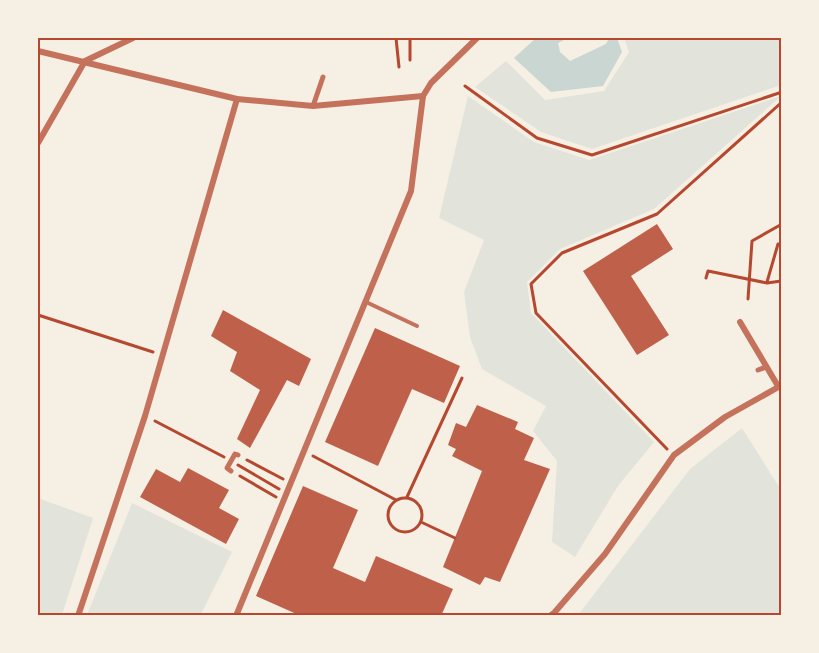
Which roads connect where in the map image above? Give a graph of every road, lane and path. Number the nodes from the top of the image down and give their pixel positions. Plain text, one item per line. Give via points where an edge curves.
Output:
1 (133, 38) edge
2 (396, 38) edge
3 (410, 38) edge
4 (477, 38) edge
5 (38, 50) edge
6 (410, 60) dead end
7 (85, 61) junction
8 (399, 67) dead end
9 (323, 77) dead end
10 (465, 86) dead end
11 (782, 92) edge
12 (423, 96) junction
13 (237, 99) junction
14 (782, 102) edge
15 (313, 106) junction
16 (38, 143) edge
17 (782, 224) edge
18 (782, 244) edge
19 (706, 278) dead end
20 (749, 279) junction
21 (781, 281) edge
22 (767, 282) junction
23 (748, 299) dead end
24 (366, 302) junction
25 (38, 315) edge
26 (740, 322) dead end
27 (417, 326) dead end
28 (161, 355) junction
29 (766, 367) junction
30 (758, 370) dead end
31 (462, 378) dead end
32 (780, 386) edge
33 (145, 416) junction
34 (303, 451) junction
35 (674, 454) junction
36 (238, 455) joint
37 (233, 462) junction
38 (231, 471) joint
39 (290, 483) junction
40 (286, 493) junction
41 (407, 497) junction
42 (282, 501) junction
43 (396, 501) junction
44 (421, 522) junction
45 (455, 538) dead end
46 (78, 615) edge
47 (236, 615) edge
48 (550, 615) edge

1 - 7 street
2 - 8 path
3 - 6 path
4 - 12 street via 431,83
5 - 7 street
7 - 13 street
7 - 16 street
9 - 15 street
10 - 11 path via 537,138 592,155
12 - 15 street
12 - 24 street via 411,191
13 - 15 street
13 - 28 street
14 - 35 path via 657,214 562,253 531,284 536,313
17 - 20 path via 752,241
18 - 22 path via 778,244
19 - 20 path via 708,271
20 - 22 path
20 - 23 path
21 - 22 path
24 - 27 lane
24 - 34 street
25 - 28 path
26 - 29 street
28 - 33 street
29 - 30 street
29 - 32 street
31 - 41 path
32 - 35 street via 725,417
33 - 37 path
33 - 46 street
34 - 39 street
34 - 43 path
35 - 48 street via 605,554
36 - 37 street via 235,454
36 - 39 path
37 - 38 street via 226,468
37 - 40 path
38 - 42 path
39 - 40 street
40 - 42 street
41 - 43 path
41 - 44 path via 420,506
42 - 47 street
43 - 44 path via 388,515 392,526 408,532
44 - 45 path

